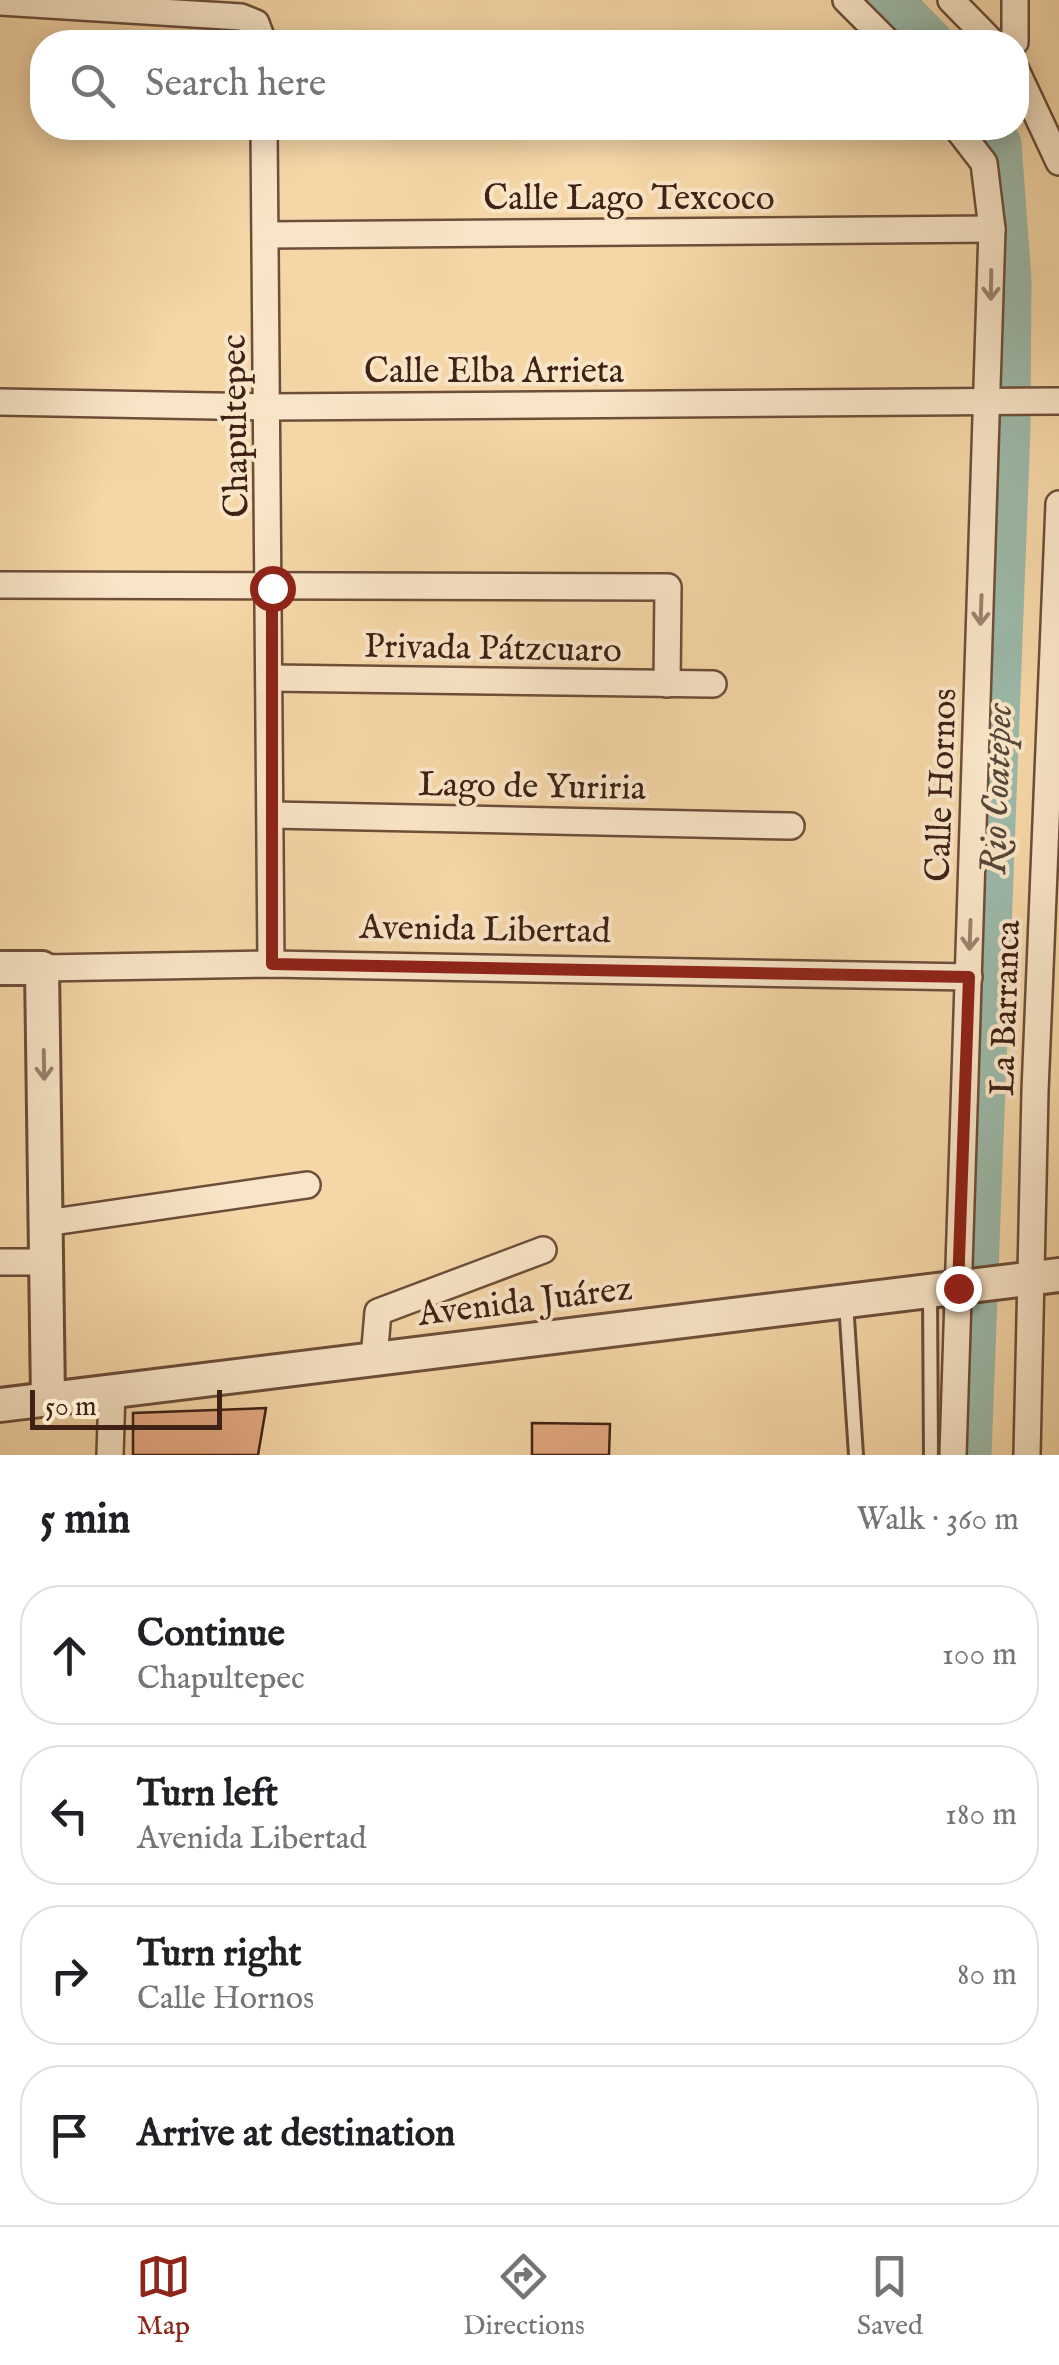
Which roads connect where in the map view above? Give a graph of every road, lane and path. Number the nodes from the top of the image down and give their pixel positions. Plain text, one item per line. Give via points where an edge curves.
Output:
1 (846, 0) edge
2 (951, 0) edge
3 (1015, 0) edge
4 (0, 2) edge
5 (256, 30) edge
6 (876, 30) edge
7 (980, 30) edge
8 (1015, 30) edge
9 (1029, 98) edge
10 (264, 140) edge
11 (966, 140) edge
12 (1059, 162) edge
13 (992, 229) junction
14 (266, 235) junction
15 (1057, 400) edge
16 (0, 402) edge
17 (993, 402) junction
18 (269, 406) junction
19 (1059, 504) edge
20 (0, 585) edge
21 (272, 588) junction
22 (272, 678) junction
23 (667, 684) junction
24 (712, 684) dead end
25 (272, 814) junction
26 (790, 826) dead end
27 (272, 964) junction
28 (0, 968) edge
29 (42, 968) junction
30 (969, 977) junction
31 (307, 1185) dead end
32 (46, 1223) junction
33 (543, 1250) dead end
34 (0, 1262) edge
35 (46, 1262) junction
36 (1032, 1279) edge
37 (951, 1289) junction
38 (846, 1302) junction
39 (374, 1359) junction
40 (112, 1390) junction
41 (48, 1398) junction
42 (0, 1405) edge
43 (110, 1455) edge
44 (856, 1455) edge
45 (931, 1455) edge
46 (953, 1455) edge
47 (1027, 1455) edge

1 - 6 street
2 - 7 street
3 - 8 street
4 - 5 street via 242,17
9 - 12 street
10 - 14 street, Chapultepec
11 - 13 street, Calle Hornos via 984,163
13 - 14 street, Calle Lago Texcoco
13 -> 17 street, Calle Hornos
14 - 18 street, Chapultepec
15 - 17 street, Calle Elba Arrieta
16 - 18 street, Calle Elba Arrieta
17 - 18 street, Calle Elba Arrieta
17 -> 30 street, Calle Hornos
18 - 21 street, Chapultepec
19 - 36 street, La Barranca
20 - 21 street
21 - 22 street, Chapultepec
21 - 23 street via 668,587
22 - 23 street, Privada Pátzcuaro
22 - 25 street, Chapultepec
23 - 24 street, Privada Pátzcuaro
25 - 26 street, Lago de Yuriria
25 - 27 street, Chapultepec
27 - 29 street, Avenida Libertad
27 - 30 street, Avenida Libertad
28 - 29 street, Avenida Libertad
29 -> 32 street
30 - 37 street, Calle Hornos
31 - 32 street
32 - 35 street
33 - 39 street via 378,1312
34 - 35 street
35 - 41 street
36 - 37 street, Avenida Juárez
36 - 47 street, La Barranca
37 - 38 street, Avenida Juárez
37 - 45 lane
37 - 46 street, Calle Hornos
38 - 39 street, Avenida Juárez
38 - 44 lane
39 - 40 street, Avenida Juárez
40 - 41 street, Avenida Juárez
40 - 43 street
41 - 42 street, Avenida Juárez

